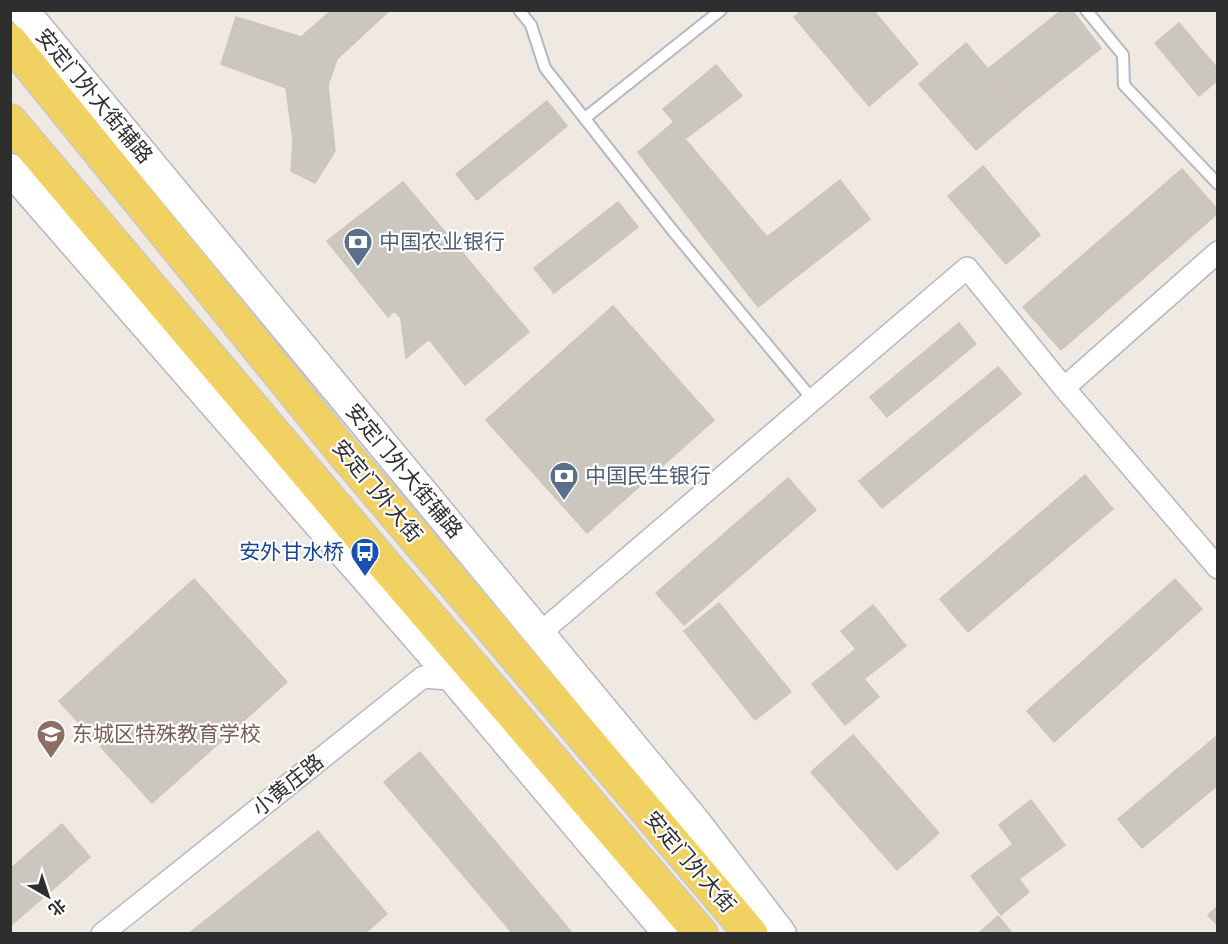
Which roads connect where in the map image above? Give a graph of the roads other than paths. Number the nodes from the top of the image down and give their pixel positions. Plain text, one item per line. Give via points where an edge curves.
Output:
1 (23, 10) edge
2 (519, 10) edge
3 (721, 10) edge
4 (1086, 10) edge
5 (10, 41) edge
6 (585, 118) junction
7 (10, 121) edge
8 (10, 169) edge
9 (1218, 184) edge
10 (1218, 252) edge
11 (1064, 388) junction
12 (813, 400) junction
13 (1218, 568) edge
14 (539, 634) junction
15 (514, 655) junction
16 (455, 680) junction
17 (488, 683) junction
18 (102, 933) edge
19 (669, 933) edge
20 (701, 933) edge
21 (752, 933) edge
22 (781, 933) edge

1 - 14 street, 安定门外大街辅路
2 - 6 lane via 531,25 544,68
3 - 6 lane
4 - 9 lane via 1123,55 1124,86
5 - 15 main road, 安定门外大街 via 342,451
6 - 12 lane via 672,231
7 - 17 main road, 安定门外大街
8 - 16 street
10 - 11 street
11 - 12 street via 967,268
11 - 13 street
12 - 14 street
14 - 15 street
14 - 22 street, 安定门外大街辅路 via 696,823
15 - 21 main road, 安定门外大街
16 - 17 street, 小黄庄路
16 - 18 street, 小黄庄路 via 423,677
16 - 19 street
17 - 20 main road, 安定门外大街

